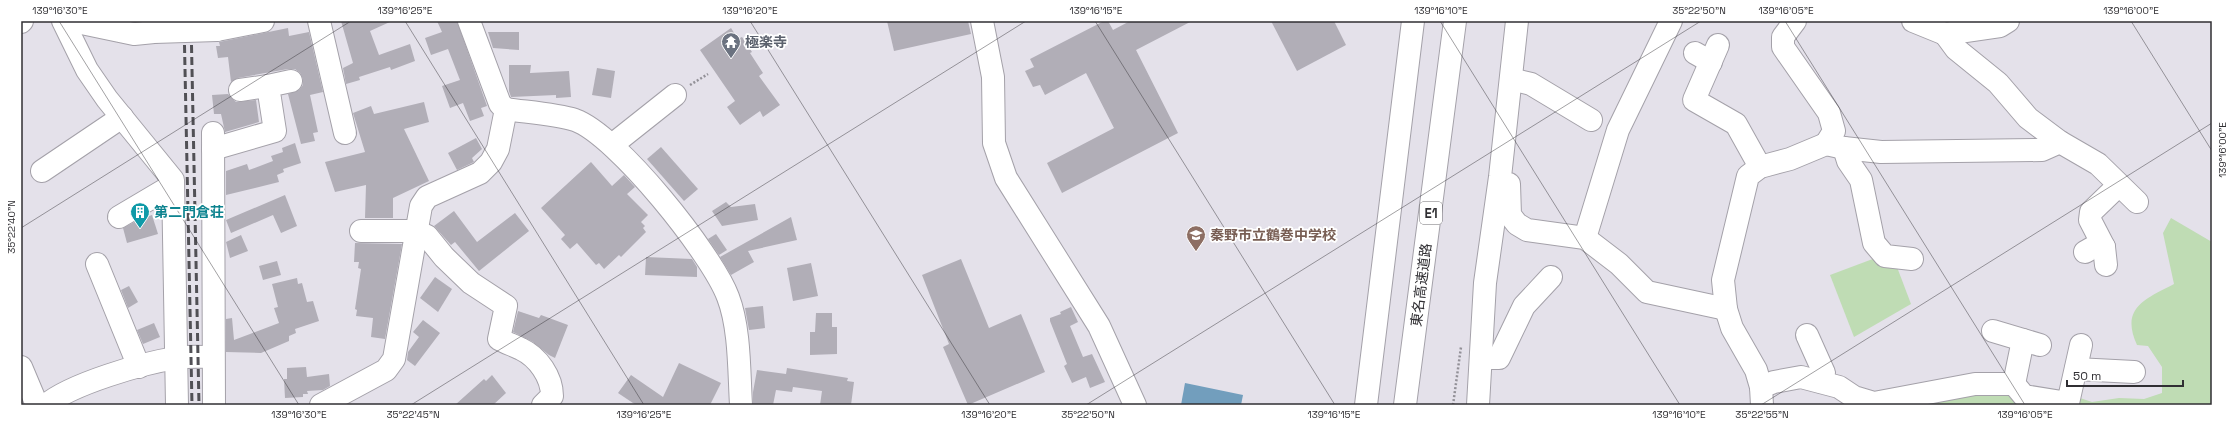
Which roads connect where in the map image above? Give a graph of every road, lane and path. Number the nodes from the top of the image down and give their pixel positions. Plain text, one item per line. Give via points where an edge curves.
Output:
1 (63, 21) edge
2 (72, 21) edge
3 (263, 21) edge
4 (319, 21) edge
5 (469, 21) edge
6 (982, 21) edge
7 (1413, 21) edge
8 (1455, 21) edge
9 (1517, 21) edge
10 (1671, 21) edge
11 (1795, 21) edge
12 (1913, 21) edge
13 (2008, 21) edge
14 (120, 25) edge
15 (1945, 34) junction
16 (1708, 53) dead end
17 (1511, 79) junction
18 (291, 81) dead end
19 (268, 86) junction
20 (240, 90) dead end
21 (675, 95) dead end
22 (506, 109) junction
23 (122, 117) junction
24 (1591, 120) dead end
25 (346, 133) dead end
26 (2060, 142) junction
27 (612, 145) junction
28 (1835, 146) junction
29 (1760, 167) junction
30 (42, 172) dead end
31 (1500, 177) junction
32 (173, 185) junction
33 (2119, 186) junction
34 (2137, 202) dead end
35 (119, 217) dead end
36 (361, 231) dead end
37 (416, 231) junction
38 (1585, 238) junction
39 (2098, 255) dead end
40 (1912, 259) dead end
41 (97, 264) dead end
42 (1551, 277) dead end
43 (1726, 309) junction
44 (1993, 331) dead end
45 (1807, 335) dead end
46 (2081, 345) dead end
47 (213, 357) junction
48 (176, 358) junction
49 (1482, 358) junction
50 (21, 367) edge
51 (139, 367) junction
52 (2076, 369) junction
53 (2134, 372) dead end
54 (1822, 382) junction
55 (2014, 384) junction
56 (1762, 396) edge
57 (38, 405) edge
58 (46, 405) edge
59 (177, 405) edge
60 (214, 405) edge
61 (321, 405) edge
62 (543, 405) edge
63 (741, 405) edge
64 (1135, 405) edge
65 (1366, 405) edge
66 (1405, 405) edge
67 (1478, 405) edge

1 - 23 main road via 87,70
2 - 14 main road
3 - 14 main road, bridge via 217,30 134,34
4 - 25 main road
5 - 22 main road via 500,104
6 - 64 main road via 993,77 994,143 1006,178 1099,326
7 - 65 main road
8 - 66 main road, 東名高速道路 / E1
9 - 17 main road
10 - 38 main road via 1618,130
11 - 28 main road via 1783,37 1783,47 1829,113
12 - 15 main road
13 - 15 main road via 2000,26
15 - 26 main road via 1956,49 1998,83 2028,118
16 - 29 main road via 1694,100 1736,124
17 - 24 main road via 1531,84
17 - 31 main road
18 - 19 main road
19 - 20 main road
19 - 47 main road via 275,131 213,141
21 - 27 main road
22 - 27 main road via 575,120
22 - 37 main road via 498,149 491,162 480,172 427,197 421,206
23 - 30 main road
23 - 32 main road via 173,180
26 - 28 main road via 2042,150 1881,152
26 - 33 main road via 2098,164
27 - 63 main road via 690,233 729,297 734,320
28 - 29 main road
28 - 40 main road via 1861,180 1874,243 1885,256
29 - 43 main road via 1748,176 1723,280
31 - 38 main road via 1509,182 1510,215 1518,224 1527,230
31 - 49 main road via 1485,283
32 - 35 main road
32 - 48 main road
33 - 34 main road
33 - 39 main road via 2090,212
36 - 37 main road
37 - 61 main road via 394,359 386,370
37 - 62 main road via 427,236 471,283 506,306 499,338 509,345 522,349 539,362 552,385 552,396
38 - 43 main road via 1648,292
41 - 51 main road
42 - 49 main road via 1524,306 1499,358
43 - 56 main road via 1732,328 1756,370
44 - 55 main road via 2032,343
45 - 54 main road via 1824,373
46 - 52 main road
47 - 48 main road
47 - 60 main road
48 - 51 main road
48 - 59 main road
49 - 67 main road
50 - 57 main road
51 - 58 main road via 74,389
52 - 53 main road
52 - 55 main road via 2068,403 2024,396
54 - 55 main road via 1874,403 1975,384
54 - 56 main road via 1801,377 1774,382

